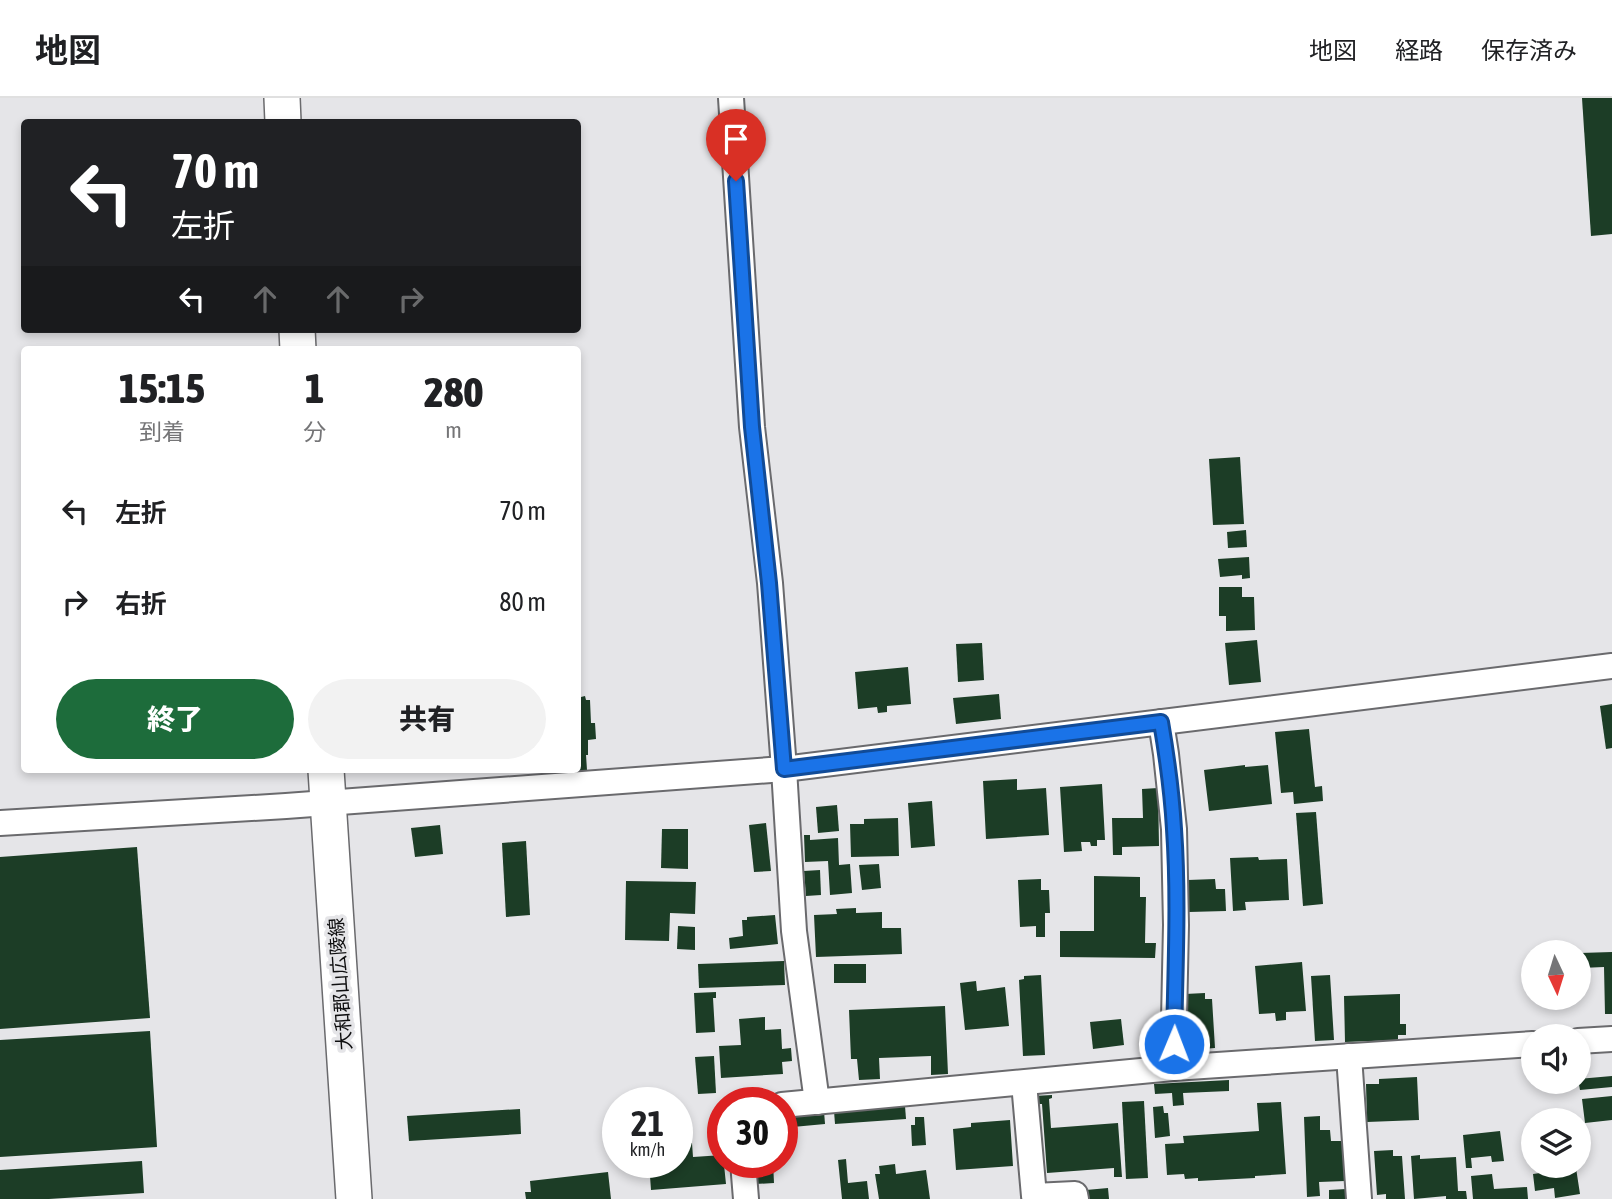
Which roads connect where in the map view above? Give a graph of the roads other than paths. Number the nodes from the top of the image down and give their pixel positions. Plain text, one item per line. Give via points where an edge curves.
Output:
1 (282, 98) edge
2 (731, 98) edge
3 (283, 119) edge
4 (1612, 666) edge
5 (1161, 722) junction
6 (784, 769) junction
7 (327, 786) edge
8 (0, 823) edge
9 (1612, 1039) edge
10 (1591, 1040) edge
11 (1521, 1045) edge
12 (1349, 1056) junction
13 (1173, 1068) junction
14 (1024, 1083) junction
15 (817, 1102) junction
16 (798, 1104) edge
17 (744, 1178) edge
18 (354, 1199) edge
19 (746, 1199) edge
20 (1076, 1199) edge
21 (1359, 1199) edge

1 - 3 main road
2 - 6 street via 752,427
4 - 5 street
5 - 6 street
5 - 13 street via 1174,829
6 - 7 street
6 - 15 street via 794,931
7 - 8 street
7 - 18 main road, 大和郡山広陵線
9 - 10 street
11 - 12 street
12 - 13 street
12 - 21 street
13 - 14 street
14 - 15 street
14 - 20 street via 1034,1196 1076,1194
15 - 16 street
17 - 19 street

